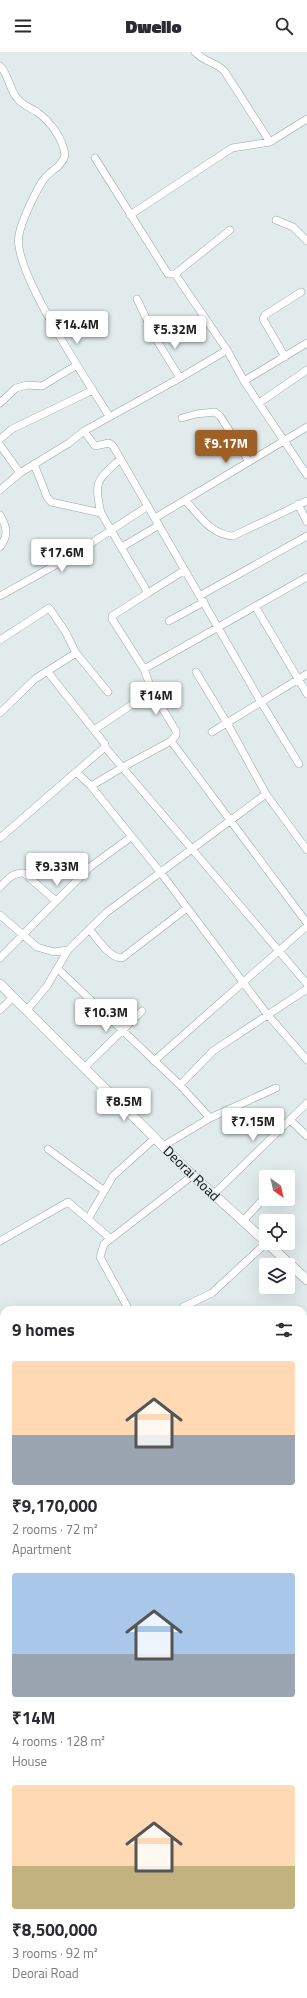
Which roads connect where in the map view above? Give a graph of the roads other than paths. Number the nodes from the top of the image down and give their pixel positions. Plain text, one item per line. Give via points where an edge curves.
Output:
1 (195, 52) edge
2 (0, 66) edge
3 (307, 120) edge
4 (270, 142) junction
5 (95, 158) dead end
6 (130, 215) junction
7 (276, 220) dead end
8 (230, 230) dead end
9 (307, 241) edge
10 (175, 274) junction
11 (301, 292) dead end
12 (137, 299) dead end
13 (307, 342) edge
14 (227, 350) junction
15 (285, 356) junction
16 (78, 365) junction
17 (307, 370) edge
18 (180, 378) junction
19 (244, 381) junction
20 (93, 390) junction
21 (0, 403) edge
22 (259, 403) junction
23 (109, 416) junction
24 (182, 418) dead end
25 (307, 427) edge
26 (84, 431) junction
27 (0, 439) edge
28 (285, 440) junction
29 (0, 445) edge
30 (120, 459) junction
31 (249, 462) junction
32 (34, 464) junction
33 (20, 473) junction
34 (307, 475) edge
35 (0, 490) edge
36 (185, 500) junction
37 (307, 501) edge
38 (298, 504) junction
39 (148, 506) junction
40 (101, 512) junction
41 (0, 515) edge
42 (155, 518) junction
43 (307, 522) edge
44 (159, 525) junction
45 (111, 530) junction
46 (307, 536) edge
47 (0, 547) edge
48 (122, 547) junction
49 (186, 570) junction
50 (307, 577) edge
51 (148, 592) junction
52 (0, 596) edge
53 (202, 599) junction
54 (255, 606) junction
55 (169, 621) dead end
56 (218, 627) junction
57 (0, 640) edge
58 (76, 653) junction
59 (144, 669) junction
60 (47, 671) junction
61 (196, 672) dead end
62 (307, 674) edge
63 (298, 679) junction
64 (152, 691) junction
65 (108, 692) dead end
66 (307, 694) edge
67 (261, 702) junction
68 (0, 713) edge
69 (227, 723) junction
70 (94, 730) junction
71 (212, 732) dead end
72 (171, 741) junction
73 (105, 747) junction
74 (299, 764) dead end
75 (123, 766) junction
76 (76, 772) junction
77 (91, 786) junction
78 (266, 794) junction
79 (230, 821) junction
80 (130, 837) junction
81 (0, 838) edge
82 (194, 849) junction
83 (307, 850) edge
84 (161, 873) junction
85 (0, 887) edge
86 (56, 901) junction
87 (188, 908) junction
88 (0, 915) edge
89 (307, 923) edge
90 (307, 926) edge
91 (89, 929) junction
92 (23, 934) junction
93 (68, 950) junction
94 (280, 951) junction
95 (0, 958) edge
96 (58, 969) junction
97 (243, 982) junction
98 (0, 984) edge
99 (307, 984) edge
100 (307, 989) edge
101 (13, 997) junction
102 (0, 1010) edge
103 (27, 1010) junction
104 (142, 1011) dead end
105 (267, 1014) junction
106 (122, 1031) junction
107 (307, 1060) edge
108 (154, 1061) junction
109 (84, 1068) junction
110 (180, 1085) junction
111 (276, 1088) dead end
112 (307, 1103) edge
113 (210, 1118) junction
114 (290, 1120) junction
115 (307, 1136) edge
116 (155, 1138) junction
117 (163, 1146) junction
118 (48, 1149) dead end
119 (193, 1175) junction
120 (103, 1190) junction
121 (214, 1194) junction
122 (259, 1204) edge
123 (88, 1219) junction
124 (243, 1221) junction
125 (259, 1236) edge
126 (111, 1239) junction
127 (0, 1241) edge
128 (259, 1249) edge
129 (274, 1250) edge
130 (307, 1280) edge
131 (127, 1306) edge
132 (185, 1306) edge

1 - 4 street via 204,61 219,66 225,72
2 - 16 street via 5,71 18,100 45,118 61,139 64,148 64,160 42,182 22,226 18,243 30,282 49,319
3 - 4 street
4 - 6 street via 232,148
5 - 6 street
6 - 10 street via 166,273
7 - 9 street via 293,227
8 - 10 street
10 - 14 street
11 - 15 street via 265,315 263,319
12 - 18 street via 156,339
13 - 15 street
14 - 18 street
14 - 19 street
15 - 19 street
16 - 20 street
16 - 21 street via 42,386 27,385 16,388
17 - 22 street
18 - 23 street
19 - 22 street
20 - 23 street
20 - 27 street via 12,429
22 - 28 street
23 - 26 street
24 - 31 street via 215,412
25 - 28 street
26 - 30 street via 95,446 112,444
26 - 32 street
28 - 31 street
28 - 34 street
29 - 33 street
30 - 39 street
30 - 40 street via 99,479 96,487
31 - 36 street
32 - 33 street
32 - 40 street via 51,502
33 - 35 street
36 - 38 street via 213,531 224,536 233,536
36 - 42 street
37 - 38 street
38 - 43 street
39 - 42 street
39 - 45 street
40 - 45 street
41 - 47 street via 6,525 7,535
42 - 44 street
44 - 48 street
44 - 49 street
45 - 48 street
45 - 52 street via 70,557
46 - 53 street
48 - 51 street
49 - 51 street
49 - 53 street
50 - 54 street
51 - 59 street via 112,616
53 - 55 street
53 - 56 street
54 - 56 street
54 - 63 street
56 - 59 street
56 - 67 street
57 - 58 street via 49,608
58 - 60 street
58 - 65 street
59 - 64 street
60 - 68 street via 35,679
60 - 70 street
61 - 69 street
62 - 63 street
63 - 66 street
63 - 67 street
64 - 70 street
64 - 72 street via 176,731
67 - 69 street
67 - 74 street
69 - 71 street
69 - 78 street
70 - 73 street
72 - 75 street
72 - 79 street
73 - 75 street
73 - 76 street
75 - 77 street
75 - 82 street
76 - 77 street
76 - 81 street
77 - 80 street
78 - 79 street
78 - 83 street
79 - 82 street
79 - 89 street
80 - 84 street
80 - 86 street via 90,867
82 - 84 street
82 - 94 street
84 - 87 street
84 - 91 street via 107,912
85 - 86 street via 11,876 18,872 24,873
86 - 92 street
87 - 91 street via 122,958 116,958 111,954
87 - 97 street
88 - 92 street
90 - 94 street
91 - 93 street
92 - 93 street via 37,948 54,952
92 - 95 street
93 - 96 street
94 - 97 street
94 - 99 street
96 - 103 street
96 - 106 street
97 - 105 street
97 - 108 street
98 - 101 street, Deorai Road
100 - 105 street
101 - 102 street
101 - 103 street, Deorai Road
103 - 109 street, Deorai Road
104 - 106 street
105 - 107 street
105 - 110 street via 213,1052
106 - 108 street
106 - 109 street
108 - 110 street
109 - 116 street, Deorai Road
110 - 113 street
111 - 113 street
112 - 114 street
113 - 117 street
114 - 115 street
114 - 121 street
116 - 117 street, Deorai Road
116 - 120 street via 113,1176
117 - 119 street, Deorai Road
118 - 120 street
119 - 121 street, Deorai Road
119 - 126 street
120 - 123 street
121 - 124 street, Deorai Road
122 - 124 street
123 - 126 street
123 - 127 street via 68,1202
124 - 125 street, Deorai Road
126 - 131 street via 104,1244 100,1257
128 - 132 street via 212,1293
129 - 130 street, Deorai Road

